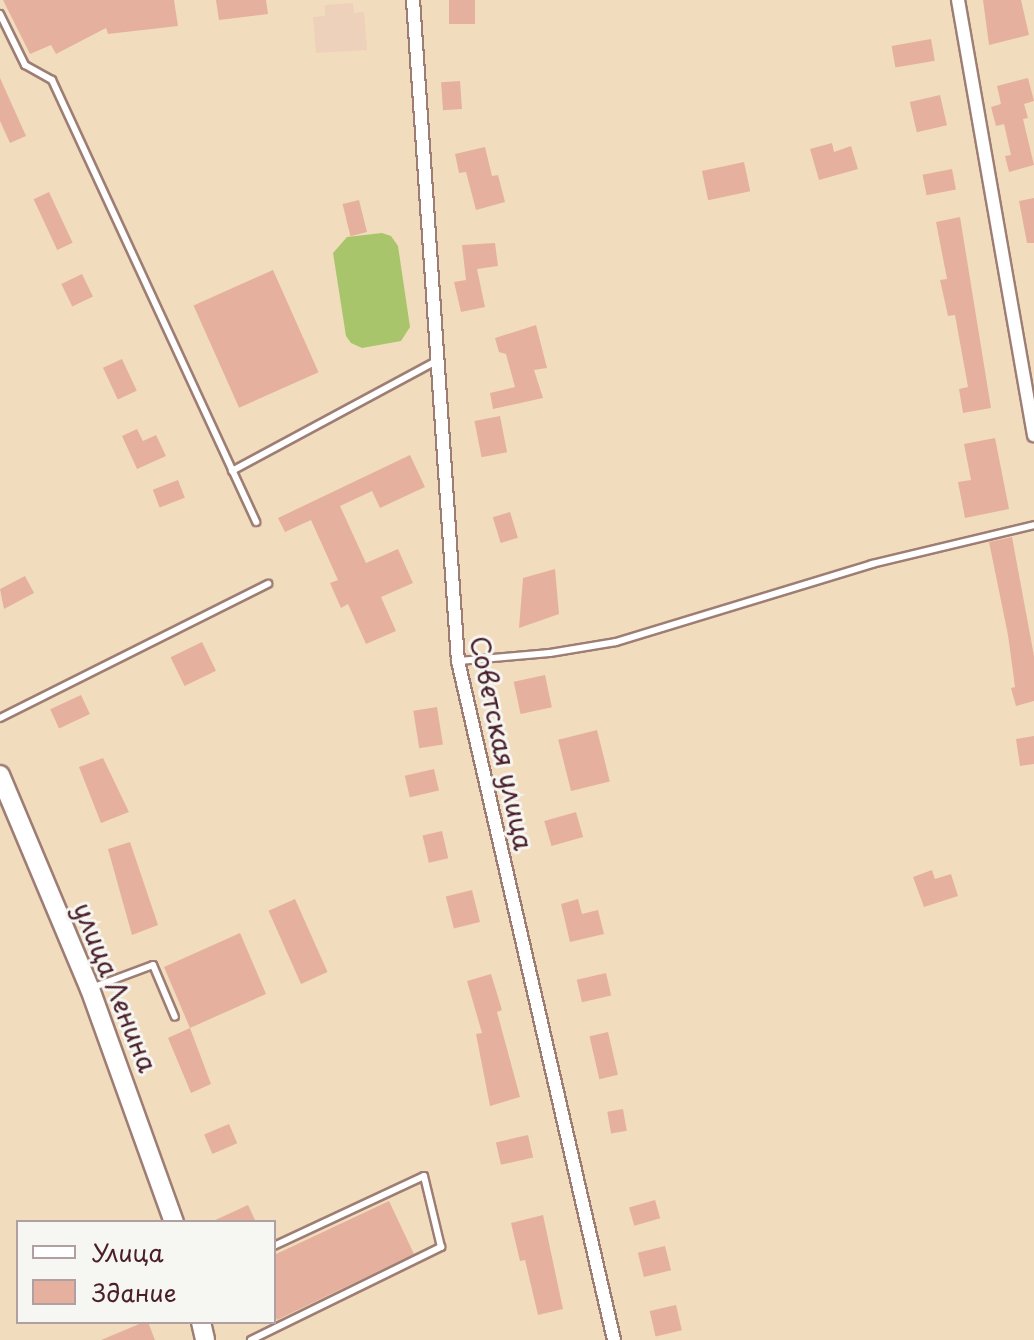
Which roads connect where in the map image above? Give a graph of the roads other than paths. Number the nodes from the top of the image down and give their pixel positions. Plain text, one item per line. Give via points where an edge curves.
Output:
1 (413, 0) edge
2 (958, 0) edge
3 (0, 14) edge
4 (438, 360) junction
5 (1034, 435) edge
6 (232, 471) junction
7 (256, 522) dead end
8 (1034, 525) edge
9 (268, 584) dead end
10 (458, 661) junction
11 (0, 718) edge
12 (0, 775) edge
13 (90, 989) junction
14 (175, 1017) dead end
15 (173, 1220) edge
16 (276, 1245) edge
17 (251, 1340) edge
18 (614, 1340) edge

1 - 4 street, Советская улица
2 - 5 street
3 - 6 lane via 25,65 52,80
4 - 6 lane
4 - 10 street, Советская улица
6 - 7 lane
8 - 10 lane via 872,564 616,642
9 - 11 lane
10 - 18 street, Советская улица
12 - 13 street, улица Ленина
13 - 14 lane via 153,965
13 - 15 street, улица Ленина
16 - 17 lane via 424,1176 441,1247

